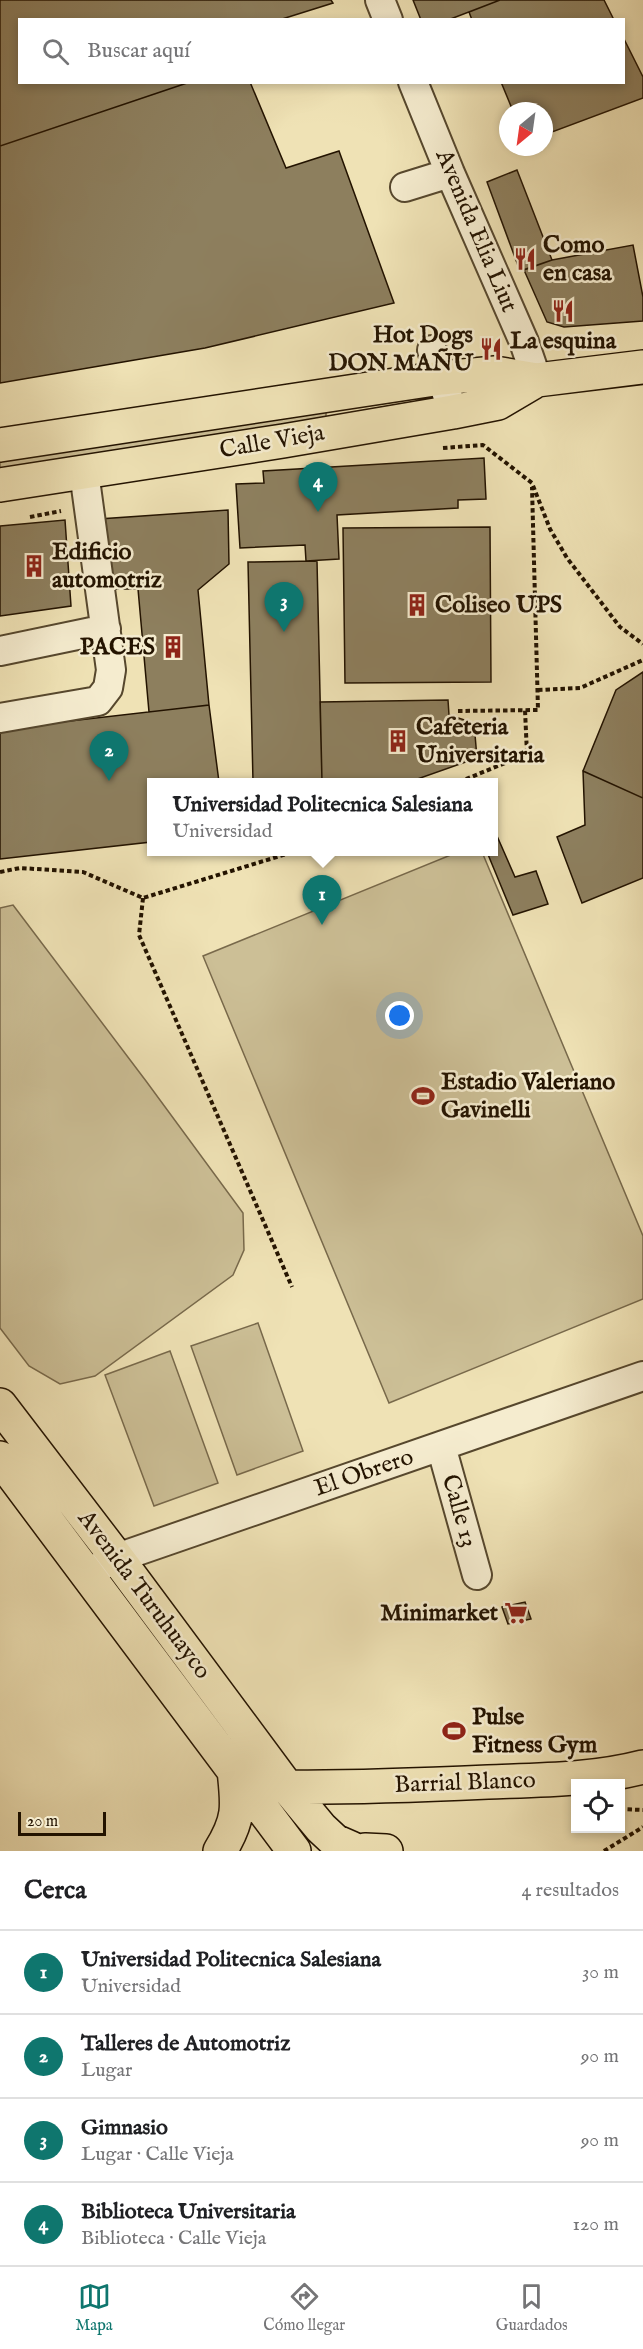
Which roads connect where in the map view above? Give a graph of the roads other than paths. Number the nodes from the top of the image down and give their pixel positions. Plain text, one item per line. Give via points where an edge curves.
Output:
1 (380, 0) edge
2 (387, 18) edge
3 (414, 84) edge
4 (450, 172) junction
5 (405, 187) dead end
6 (436, 364) junction
7 (643, 368) edge
8 (537, 380) junction
9 (453, 412) junction
10 (125, 426) junction
11 (0, 444) edge
12 (134, 465) junction
13 (84, 472) junction
14 (0, 485) edge
15 (106, 628) junction
16 (0, 651) edge
17 (0, 718) edge
18 (643, 1376) edge
19 (0, 1406) edge
20 (441, 1446) junction
21 (0, 1458) edge
22 (117, 1558) junction
23 (86, 1573) junction
24 (477, 1575) dead end
25 (643, 1767) edge
26 (234, 1770) junction
27 (287, 1787) junction
28 (361, 1850) edge
29 (220, 1851) edge
30 (294, 1851) edge

1 - 2 street
3 - 4 street, Avenida Elia Liut
4 - 5 street
4 - 8 street, Avenida Elia Liut
6 - 8 main road, Calle Vieja
6 - 9 street
6 - 10 main road, Calle Vieja
7 - 8 main road, Calle Vieja
8 - 9 main road, Calle Vieja via 498,403
9 - 12 main road, Calle Vieja
10 - 11 main road, Calle Vieja
10 - 12 street
12 - 13 main road, Calle Vieja
13 - 14 main road, Calle Vieja
13 - 15 street
15 - 16 street
15 - 17 street via 111,670 108,688 98,701
18 - 20 street, El Obrero
19 - 22 main road, Avenida Turuhuayco
20 - 22 street, El Obrero
20 - 24 street, Calle 13
21 - 23 main road, Avenida Turuhuayco
22 - 23 street, El Obrero
22 - 27 main road, Avenida Turuhuayco
23 - 26 main road, Avenida Turuhuayco
25 - 27 main road, Barrial Blanco via 547,1779
26 - 29 main road via 238,1808 233,1831
26 - 30 main road, Avenida Turuhuayco
27 - 28 main road, Avenida Turuhuayco via 334,1841

